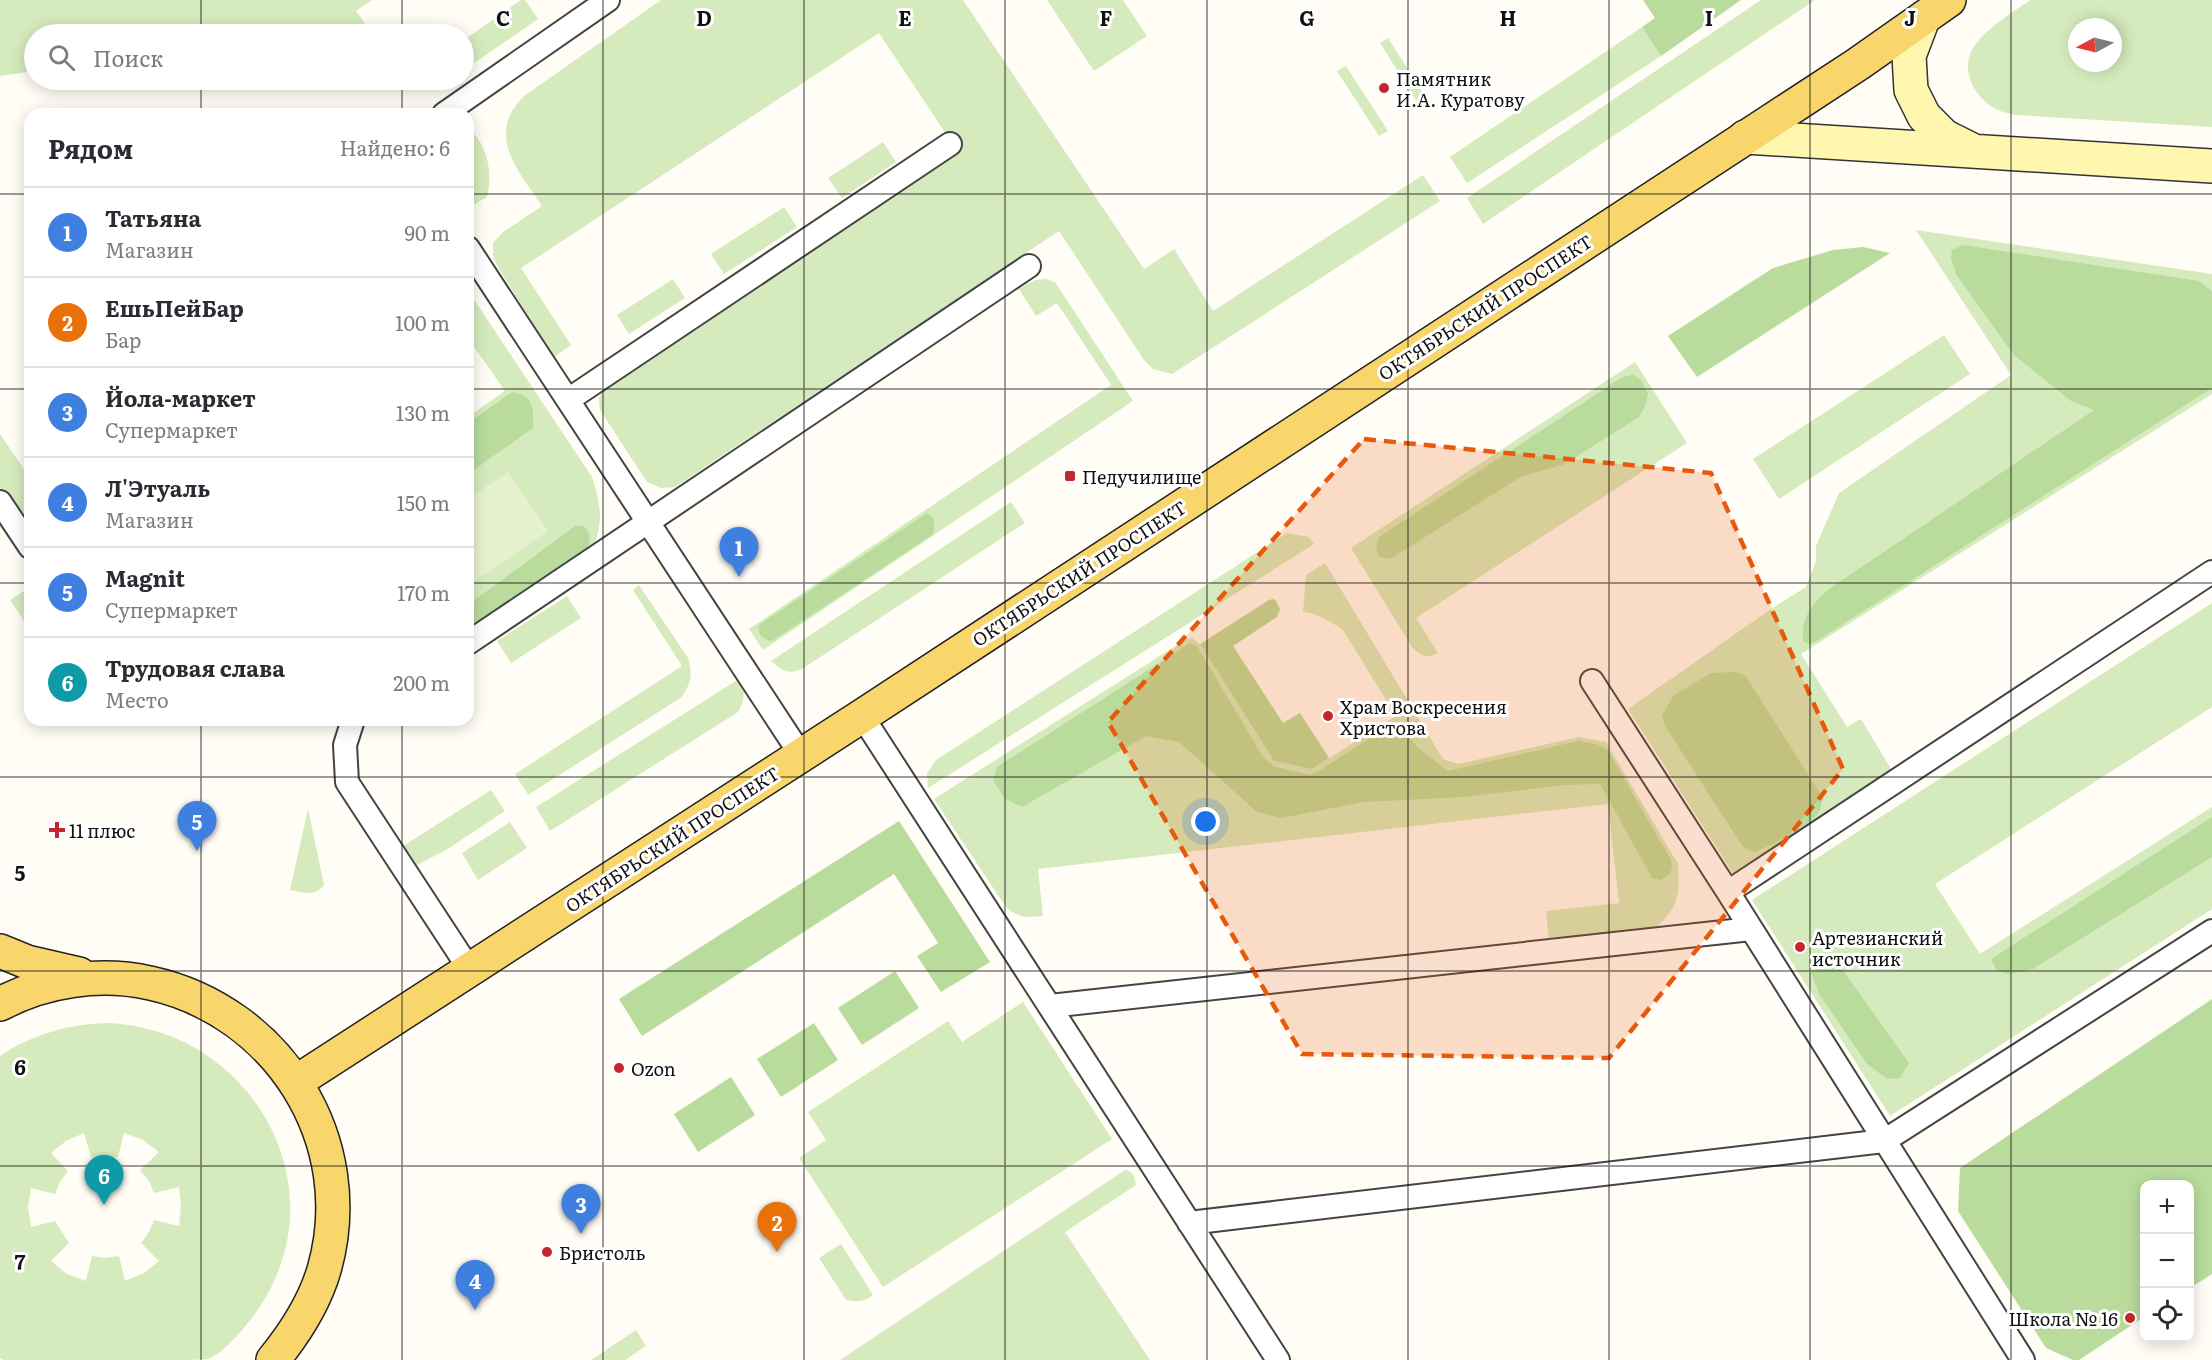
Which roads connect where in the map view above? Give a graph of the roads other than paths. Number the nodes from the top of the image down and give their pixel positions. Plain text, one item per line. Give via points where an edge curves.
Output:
1 (608, 0) edge
2 (1936, 9) edge
3 (453, 108) edge
4 (1745, 137) junction
5 (950, 144) dead end
6 (1974, 151) junction
7 (2212, 166) edge
8 (474, 258) edge
9 (1029, 266) dead end
10 (568, 400) junction
11 (0, 502) edge
12 (648, 522) junction
13 (24, 538) edge
14 (2212, 573) edge
15 (474, 639) edge
16 (1592, 681) dead end
17 (862, 716) junction
18 (351, 726) edge
19 (801, 755) junction
20 (1728, 892) junction
21 (1751, 929) junction
22 (2212, 931) edge
23 (0, 951) edge
24 (470, 970) junction
25 (92, 978) junction
26 (0, 1004) edge
27 (1050, 1006) junction
28 (296, 1082) junction
29 (1884, 1142) junction
30 (1189, 1223) junction
31 (273, 1360) edge
32 (1278, 1360) edge
33 (2023, 1360) edge

1 - 3 lane
2 - 4 main road, ОКТЯБРЬСКИЙ ПРОСПЕКТ
2 - 6 street via 1909,56 1911,90 1923,116 1944,135
4 - 6 street
4 - 17 main road, ОКТЯБРЬСКИЙ ПРОСПЕКТ
5 - 10 lane
6 - 7 street
8 - 10 lane
9 - 12 lane
10 - 12 lane
11 - 13 lane
12 - 15 lane
12 - 19 lane
14 - 20 lane
16 - 20 lane
17 - 19 main road, ОКТЯБРЬСКИЙ ПРОСПЕКТ
17 - 27 lane
18 - 24 lane via 345,745 347,782
19 - 24 main road, ОКТЯБРЬСКИЙ ПРОСПЕКТ
20 - 21 lane
21 - 27 lane
21 - 29 lane
22 - 29 lane
23 - 25 main road
24 - 28 main road, ОКТЯБРЬСКИЙ ПРОСПЕКТ
25 - 26 main road via 53,984
25 - 28 main road via 132,979 171,988 208,1003 242,1024 272,1050
27 - 30 lane
28 - 31 main road via 315,1116 327,1154 333,1192 331,1231 324,1270 310,1306
29 - 30 lane
29 - 33 lane
30 - 32 lane

